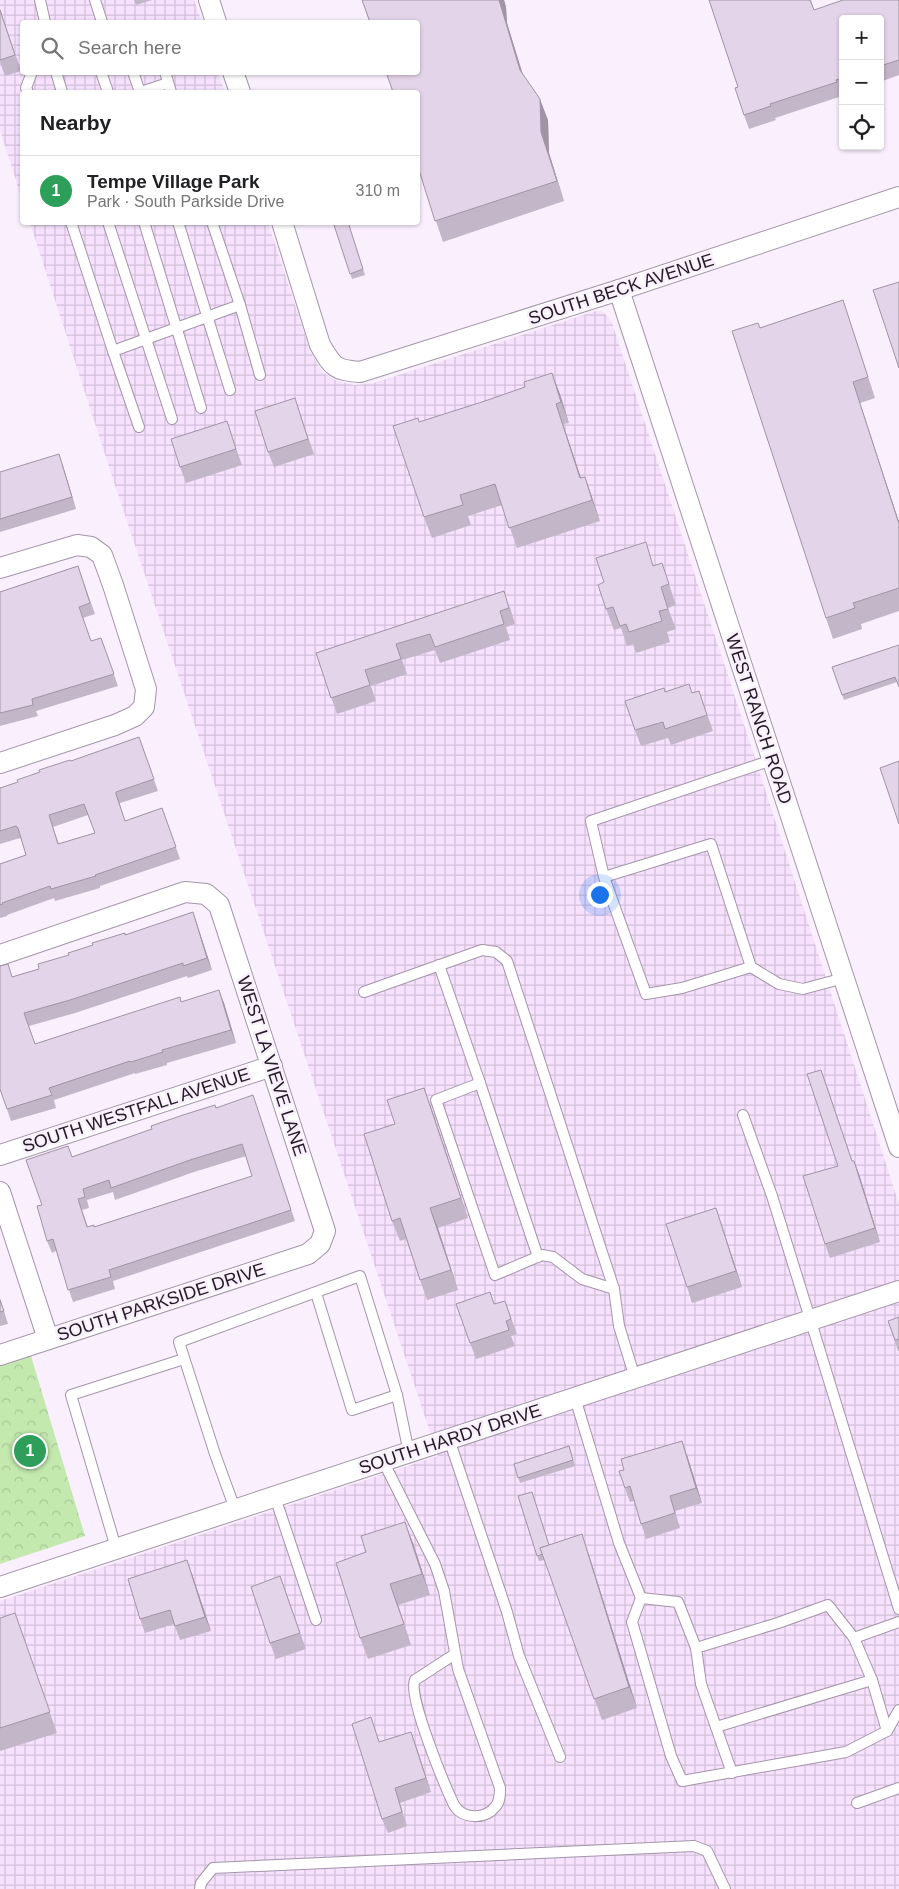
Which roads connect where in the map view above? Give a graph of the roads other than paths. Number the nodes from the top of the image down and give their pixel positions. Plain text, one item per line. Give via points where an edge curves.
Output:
1 (40, 0) edge
2 (94, 0) edge
3 (209, 0) edge
4 (45, 20) edge
5 (101, 20) edge
6 (215, 20) edge
7 (31, 75) edge
8 (57, 75) edge
9 (102, 75) edge
10 (134, 75) edge
11 (234, 75) edge
12 (168, 83) edge
13 (27, 90) edge
14 (61, 90) edge
15 (107, 90) edge
16 (139, 90) edge
17 (146, 90) edge
18 (239, 90) edge
19 (899, 197) edge
20 (72, 225) edge
21 (109, 225) edge
22 (145, 225) edge
23 (179, 225) edge
24 (213, 225) edge
25 (283, 225) edge
26 (619, 290) junction
27 (240, 305) junction
28 (207, 317) junction
29 (176, 328) junction
30 (146, 339) junction
31 (112, 351) junction
32 (260, 375) dead end
33 (230, 390) dead end
34 (201, 408) dead end
35 (172, 418) dead end
36 (139, 427) dead end
37 (0, 568) edge
38 (772, 760) junction
39 (0, 763) edge
40 (604, 877) junction
41 (0, 955) edge
42 (439, 965) junction
43 (751, 967) junction
44 (844, 978) junction
45 (364, 992) dead end
46 (272, 1066) junction
47 (480, 1083) junction
48 (743, 1115) dead end
49 (899, 1147) edge
50 (0, 1155) edge
51 (0, 1192) edge
52 (320, 1244) joint
53 (538, 1257) junction
54 (614, 1289) junction
55 (899, 1291) edge
56 (316, 1293) junction
57 (811, 1321) junction
58 (48, 1339) junction
59 (0, 1355) edge
60 (184, 1359) junction
61 (636, 1378) junction
62 (396, 1395) junction
63 (575, 1398) junction
64 (449, 1440) junction
65 (410, 1453) junction
66 (383, 1461) junction
67 (275, 1496) junction
68 (235, 1510) junction
69 (116, 1548) junction
70 (0, 1586) edge
71 (640, 1598) junction
72 (899, 1609) edge
73 (316, 1620) dead end
74 (899, 1622) edge
75 (854, 1638) junction
76 (696, 1648) junction
77 (455, 1654) junction
78 (872, 1680) junction
79 (899, 1710) edge
80 (716, 1727) junction
81 (887, 1731) junction
82 (560, 1758) dead end
83 (732, 1772) junction
84 (899, 1788) edge
85 (857, 1803) dead end
86 (200, 1889) edge
87 (725, 1889) edge

1 - 4 lane
2 - 5 lane
3 - 6 street
7 - 13 lane
8 - 14 lane
9 - 15 lane
10 - 16 lane
11 - 18 street
12 - 17 lane
19 - 26 street, SOUTH BECK AVENUE
20 - 31 lane
21 - 30 lane
22 - 29 lane
23 - 28 lane
24 - 27 lane
25 - 26 street, SOUTH BECK AVENUE via 320,344 330,362 341,370 360,372
26 - 38 street, WEST RANCH ROAD
27 - 28 lane
27 - 32 lane
28 - 29 lane
28 - 33 lane
29 - 30 lane
29 - 34 lane
30 - 31 lane
30 - 35 lane
31 - 36 lane
37 - 39 street via 77,545 91,547 102,555 146,689 144,706 135,716
38 - 40 lane via 591,821
38 - 44 street, WEST RANCH ROAD
40 - 43 lane via 646,994 682,988
40 - 43 lane via 711,844
41 - 46 street, WEST LA VIEVE LANE via 185,892 206,894 219,905
42 - 45 lane
42 - 47 lane
42 - 54 lane via 482,950 496,952 508,961
43 - 44 lane via 779,984 803,989
44 - 49 street, WEST RANCH ROAD
46 - 50 street, SOUTH WESTFALL AVENUE
46 - 52 street, WEST LA VIEVE LANE via 325,1232
47 - 53 lane
47 - 53 lane via 436,1100 495,1275
48 - 57 lane
51 - 58 street
52 - 58 street, SOUTH PARKSIDE DRIVE via 307,1255
53 - 54 lane via 553,1257 582,1279
54 - 61 lane via 619,1326
55 - 57 street, SOUTH HARDY DRIVE
56 - 60 lane via 179,1342
56 - 62 lane via 352,1410
56 - 62 lane via 360,1276
57 - 61 street, SOUTH HARDY DRIVE
57 - 72 lane
58 - 59 street, SOUTH PARKSIDE DRIVE
60 - 68 lane
60 - 69 lane via 71,1395
61 - 63 street, SOUTH HARDY DRIVE
62 - 65 lane
63 - 64 street, SOUTH HARDY DRIVE
63 - 71 lane via 619,1543
64 - 65 street, SOUTH HARDY DRIVE
64 - 82 lane via 519,1656
65 - 66 street, SOUTH HARDY DRIVE
66 - 67 street, SOUTH HARDY DRIVE
66 - 77 lane via 435,1564 444,1591
67 - 68 street, SOUTH HARDY DRIVE
67 - 73 lane
68 - 69 street, SOUTH HARDY DRIVE
69 - 70 street, SOUTH HARDY DRIVE
71 - 76 lane via 678,1602
71 - 83 lane via 632,1622 671,1756 682,1781
74 - 75 lane
75 - 76 lane via 828,1605
75 - 78 lane
76 - 80 lane via 700,1684
77 - 77 lane via 500,1788 496,1807 483,1815 465,1815 454,1805 415,1698 415,1680
78 - 80 lane
78 - 81 lane
79 - 81 lane
80 - 83 lane
81 - 83 lane via 846,1752
84 - 85 lane
86 - 87 lane via 213,1868 694,1846 707,1851

